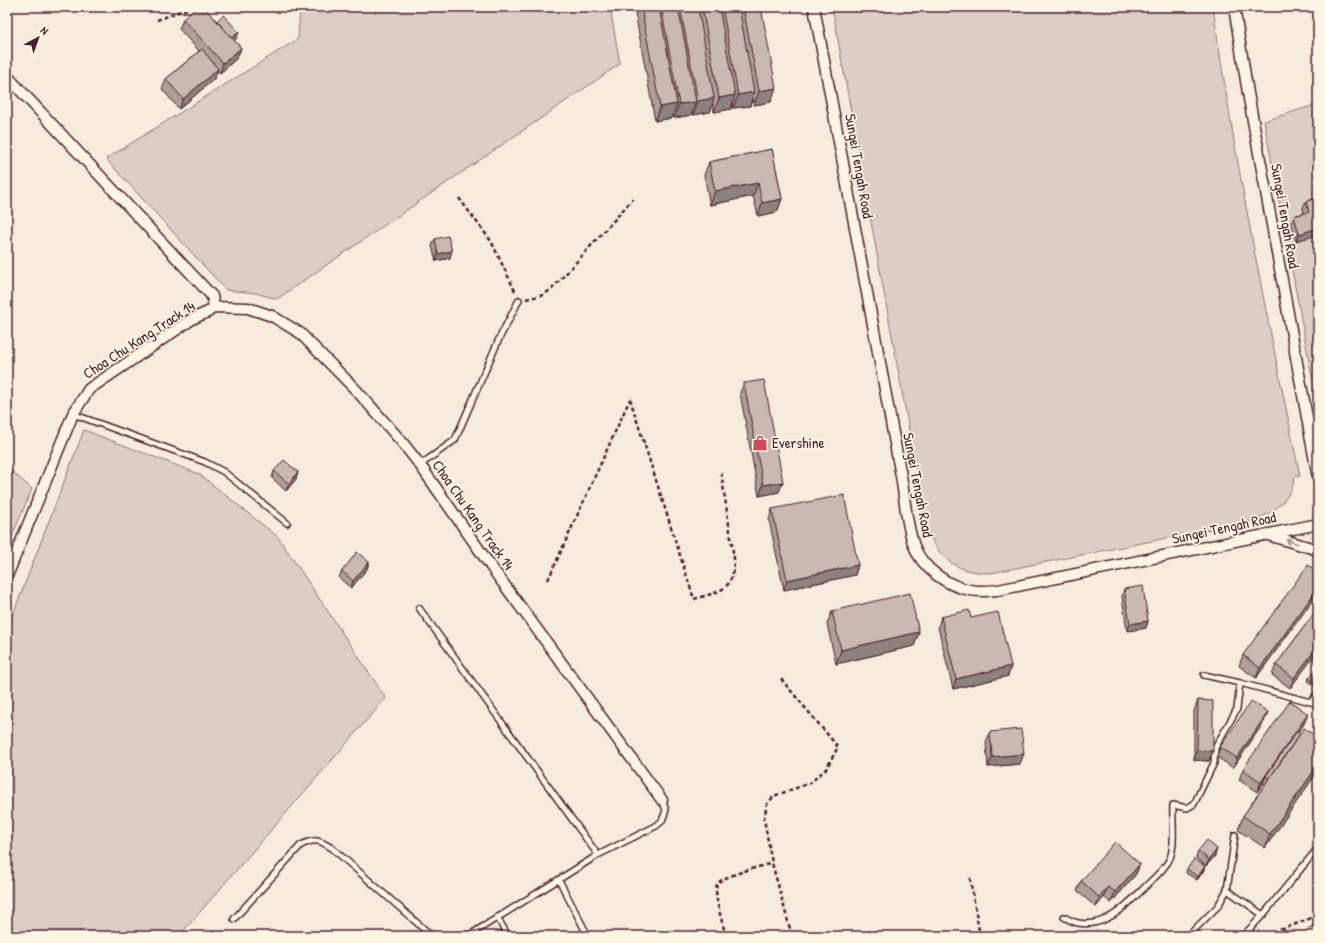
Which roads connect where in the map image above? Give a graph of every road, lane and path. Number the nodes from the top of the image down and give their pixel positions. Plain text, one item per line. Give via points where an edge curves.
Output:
1 (192, 7) edge
2 (814, 7) edge
3 (1234, 7) edge
4 (157, 20) dead end
5 (7, 76) edge
6 (460, 198) dead end
7 (633, 199) dead end
8 (519, 300) junction
9 (214, 307) junction
10 (73, 414) junction
11 (420, 465) junction
12 (721, 472) dead end
13 (1318, 478) edge
14 (287, 523) dead end
15 (1318, 524) edge
16 (1266, 535) junction
17 (1318, 550) edge
18 (7, 576) edge
19 (548, 580) dead end
20 (419, 608) dead end
21 (1204, 675) dead end
22 (782, 679) dead end
23 (1240, 683) junction
24 (1318, 693) edge
25 (1311, 702) junction
26 (1318, 704) edge
27 (662, 800) joint
28 (1235, 835) dead end
29 (1318, 848) edge
30 (598, 855) junction
31 (772, 862) junction
32 (970, 878) dead end
33 (559, 880) junction
34 (1227, 890) junction
35 (1263, 915) junction
36 (1318, 915) edge
37 (497, 917) junction
38 (1064, 917) dead end
39 (234, 919) dead end
40 (1277, 932) edge
41 (1318, 933) edge
42 (432, 936) edge
43 (468, 936) edge
44 (508, 936) edge
45 (588, 936) edge
46 (726, 936) edge
47 (792, 936) edge
48 (980, 936) edge
49 (1188, 936) edge
50 (1243, 936) edge
51 (1314, 936) edge

1 - 4 path
2 - 16 street, Sungei Tengah Road via 910,534 921,560 944,580 958,587 984,592
3 - 13 street, Sungei Tengah Road
5 - 9 street, Choa Chu Kang Track 14 via 212,296
6 - 8 path via 491,241
7 - 8 path via 552,289 543,295
8 - 11 lane via 455,440
9 - 10 street, Choa Chu Kang Track 14 via 192,319 89,389
9 - 11 street, Choa Chu Kang Track 14 via 248,308 272,316 300,333 357,391
10 - 14 lane via 160,445 224,472
10 - 18 street, Choa Chu Kang Track 14
11 - 27 street, Choa Chu Kang Track 14
12 - 19 path via 734,572 729,583 718,592 694,599 630,399
15 - 16 street, Sungei Tengah Road
17 -> 16 street
20 - 30 lane
21 - 23 lane
22 - 31 path via 838,747 826,769 810,783 774,796 767,804 764,819
23 - 25 lane
23 - 38 lane via 1238,709 1215,748 1214,763 1194,804 1187,808 1173,805 1172,850 1169,860 1158,875 1123,910 1108,919 1077,923
24 - 25 lane
25 - 26 lane
27 - 30 lane via 666,810 662,821
28 - 34 lane
29 - 35 lane
30 - 33 lane
31 - 46 path via 724,878 718,884 716,892
31 - 47 path
32 - 48 path
33 - 37 lane
33 - 45 lane
34 - 35 lane
34 - 49 lane via 1218,906
35 - 50 lane
36 - 40 path
37 - 43 lane
37 - 44 lane
39 - 42 lane via 301,845 311,840 320,841 332,848
41 - 51 main road

